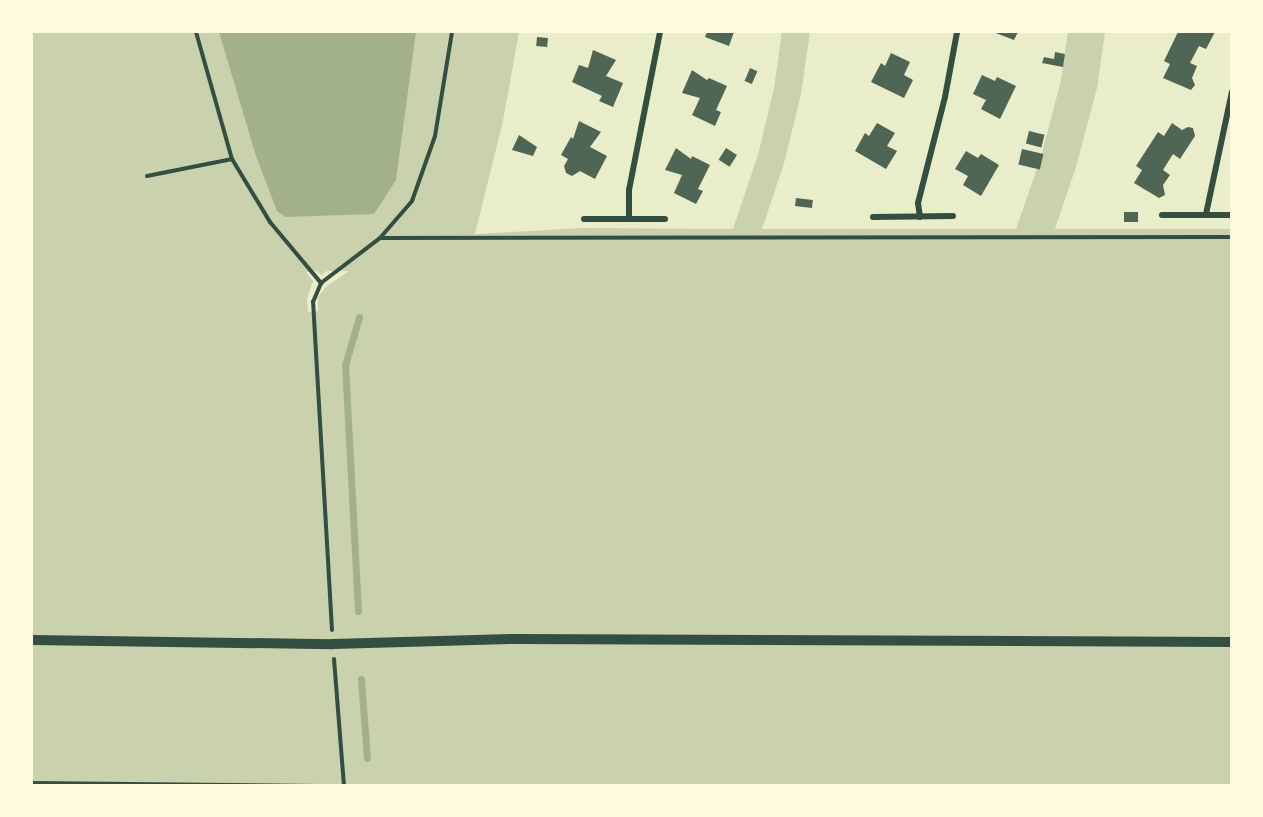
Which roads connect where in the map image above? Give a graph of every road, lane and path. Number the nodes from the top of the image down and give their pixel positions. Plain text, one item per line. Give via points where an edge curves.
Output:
1 (196, 32) edge
2 (452, 32) edge
3 (660, 32) edge
4 (957, 32) edge
5 (1232, 92) edge
6 (232, 159) junction
7 (147, 176) dead end
8 (1206, 214) junction
9 (1162, 215) dead end
10 (1232, 215) edge
11 (953, 216) dead end
12 (873, 217) dead end
13 (920, 217) junction
14 (629, 218) junction
15 (584, 219) dead end
16 (665, 219) dead end
17 (1232, 237) edge
18 (380, 238) junction
19 (321, 283) junction
20 (32, 640) edge
21 (1232, 642) edge
22 (333, 644) junction
23 (32, 783) edge
24 (342, 786) edge

1 - 6 path
2 - 18 path via 431,147 412,201
3 - 14 street via 629,190
4 - 13 street via 918,203
5 - 8 street
6 - 7 path
6 - 19 path via 270,222
8 - 9 street
8 - 10 street
11 - 13 street
12 - 13 street
14 - 15 street
14 - 16 street
17 - 18 path
18 - 19 path
19 - 22 path via 313,302
20 - 22 street
21 - 22 street via 516,639
22 - 24 path
23 - 24 path

